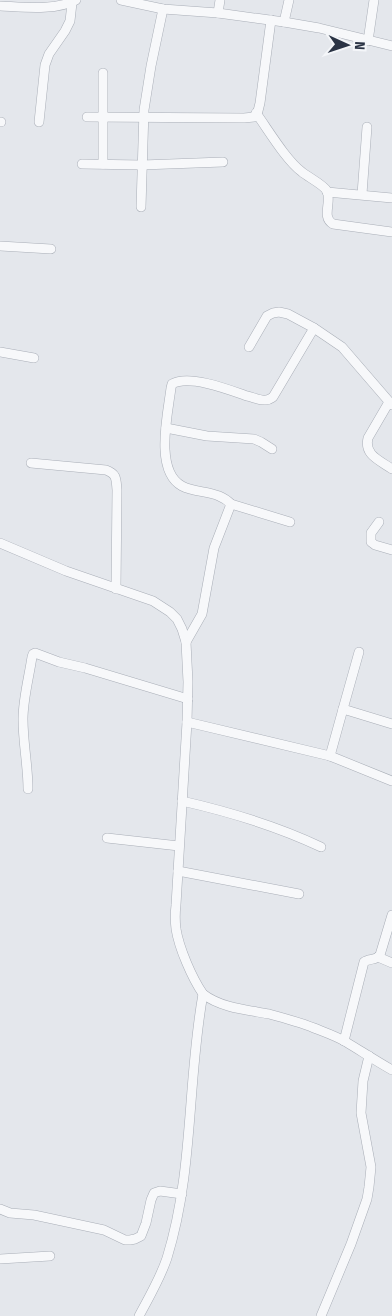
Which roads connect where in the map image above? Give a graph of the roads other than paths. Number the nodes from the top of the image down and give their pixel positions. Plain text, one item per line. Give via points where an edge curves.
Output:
1 (121, 0) edge
2 (220, 0) edge
3 (289, 0) edge
4 (374, 0) edge
5 (74, 1) edge
6 (136, 2) edge
7 (0, 6) edge
8 (163, 9) junction
9 (218, 13) junction
10 (271, 20) junction
11 (284, 22) junction
12 (368, 40) junction
13 (392, 46) edge
14 (103, 73) dead end
15 (256, 114) junction
16 (88, 117) dead end
17 (103, 117) junction
18 (144, 118) junction
19 (39, 122) dead end
20 (367, 127) dead end
21 (223, 162) dead end
22 (82, 164) dead end
23 (103, 164) junction
24 (142, 165) junction
25 (327, 192) junction
26 (362, 194) junction
27 (392, 198) edge
28 (141, 207) dead end
29 (392, 232) edge
30 (0, 246) edge
31 (52, 249) dead end
32 (314, 328) junction
33 (249, 347) dead end
34 (0, 352) edge
35 (34, 358) dead end
36 (391, 404) edge
37 (166, 428) junction
38 (272, 449) dead end
39 (31, 463) dead end
40 (392, 469) edge
41 (232, 504) junction
42 (290, 522) dead end
43 (379, 522) dead end
44 (0, 543) edge
45 (392, 550) edge
46 (116, 589) junction
47 (186, 642) junction
48 (359, 652) dead end
49 (188, 698) junction
50 (343, 710) junction
51 (187, 722) junction
52 (392, 724) edge
53 (330, 756) junction
54 (392, 781) edge
55 (28, 789) dead end
56 (182, 801) junction
57 (107, 838) dead end
58 (179, 846) junction
59 (321, 847) dead end
60 (178, 871) junction
61 (299, 894) dead end
62 (392, 914) edge
63 (378, 957) junction
64 (392, 963) edge
65 (203, 994) junction
66 (344, 1041) junction
67 (369, 1056) junction
68 (392, 1070) edge
69 (182, 1194) junction
70 (0, 1209) edge
71 (50, 1256) dead end
72 (0, 1260) edge
73 (139, 1316) edge
74 (321, 1316) edge

1 - 6 street
2 - 9 street
3 - 11 street
4 - 12 street
5 - 7 street via 47,7
5 - 19 street via 70,21 45,65
6 - 8 street
8 - 9 street
8 - 18 street
9 - 10 street
10 - 11 street
10 - 15 street
11 - 12 street
12 - 13 street
14 - 17 street
15 - 18 street via 244,118
15 - 25 street via 292,163
16 - 17 street
17 - 18 street
17 - 23 street
18 - 24 street
20 - 26 street
21 - 24 street
22 - 23 street
23 - 24 street
24 - 28 street
25 - 26 street
25 - 29 street via 329,222
26 - 27 street
30 - 31 street
32 - 33 street via 288,314 272,313
32 - 36 street via 342,347
32 - 37 street via 269,400 213,385 175,382 171,388
34 - 35 street
36 - 40 street via 366,444 372,455
37 - 38 street via 207,436 254,439
37 - 41 street via 165,454 174,480 181,486 218,496
39 - 46 street via 112,472 117,490
41 - 42 street
41 - 47 street via 214,548 202,614
43 - 45 street via 371,533 370,542
44 - 46 street
46 - 47 street via 153,601 170,612
47 - 49 street
48 - 50 street
49 - 51 street
49 - 55 street via 33,654 23,718
50 - 52 street
50 - 53 street
51 - 53 street
51 - 56 street
53 - 54 street
56 - 58 street
56 - 59 street via 293,834
57 - 58 street
58 - 60 street
60 - 61 street
60 - 65 street via 177,935
62 - 63 street
63 - 64 street
63 - 66 street via 364,962
65 - 66 street via 220,1003 306,1025
65 - 69 street
66 - 67 street
67 - 68 street
67 - 74 street via 361,1113 371,1167 370,1187
69 - 70 street via 154,1193 141,1236 130,1240 104,1230
69 - 73 street via 167,1258
71 - 72 street

